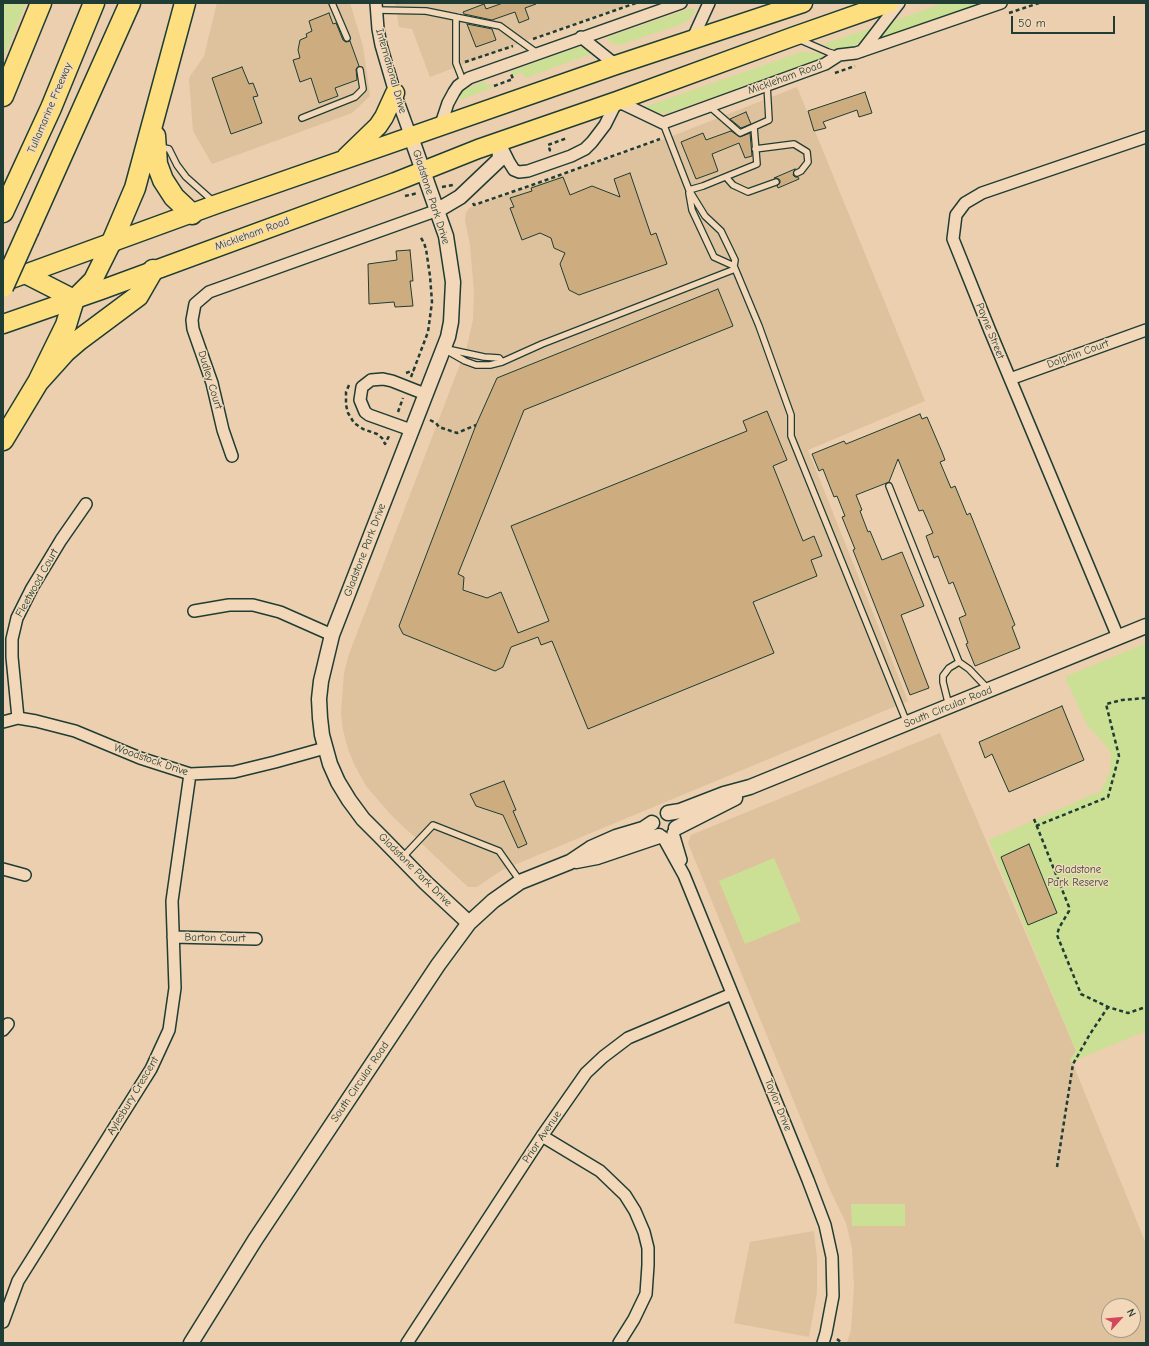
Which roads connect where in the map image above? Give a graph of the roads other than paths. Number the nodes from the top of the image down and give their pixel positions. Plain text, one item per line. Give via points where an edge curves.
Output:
1 (41, 3) edge
2 (94, 3) edge
3 (130, 3) edge
4 (185, 3) edge
5 (332, 3) edge
6 (681, 3) edge
7 (709, 3) edge
8 (803, 3) edge
9 (889, 3) edge
10 (899, 3) edge
11 (1001, 3) edge
12 (376, 7) edge
13 (456, 17) junction
14 (581, 37) junction
15 (792, 37) junction
16 (347, 38) dead end
17 (692, 40) junction
18 (862, 51) junction
19 (537, 53) junction
20 (839, 55) junction
21 (616, 65) junction
22 (360, 70) dead end
23 (463, 81) junction
24 (767, 85) junction
25 (395, 93) junction
26 (3, 96) edge
27 (617, 101) junction
28 (709, 106) junction
29 (302, 118) dead end
30 (663, 123) junction
31 (153, 124) junction
32 (440, 127) junction
33 (754, 127) junction
34 (1146, 136) edge
35 (411, 137) junction
36 (499, 142) junction
37 (156, 146) junction
38 (755, 149) junction
39 (343, 161) junction
40 (423, 171) junction
41 (797, 173) dead end
42 (726, 177) junction
43 (776, 182) dead end
44 (689, 190) junction
45 (217, 204) junction
46 (438, 210) junction
47 (3, 212) edge
48 (192, 214) junction
49 (112, 242) junction
50 (735, 268) junction
51 (153, 270) junction
52 (25, 274) junction
53 (3, 282) edge
54 (3, 287) edge
55 (74, 299) junction
56 (3, 324) edge
57 (1146, 330) edge
58 (443, 348) junction
59 (502, 362) junction
60 (1010, 379) junction
61 (38, 382) junction
62 (425, 394) junction
63 (411, 430) junction
64 (3, 440) edge
65 (232, 456) dead end
66 (889, 486) dead end
67 (86, 504) dead end
68 (194, 611) dead end
69 (1146, 626) edge
70 (332, 635) junction
71 (1118, 637) junction
72 (959, 662) junction
73 (990, 690) junction
74 (949, 706) junction
75 (18, 718) junction
76 (3, 722) edge
77 (908, 724) junction
78 (325, 748) junction
79 (190, 774) junction
80 (750, 787) junction
81 (668, 813) junction
82 (652, 823) junction
83 (668, 833) junction
84 (402, 858) junction
85 (570, 862) junction
86 (3, 869) edge
87 (25, 876) dead end
88 (520, 882) junction
89 (469, 923) junction
90 (173, 938) junction
91 (256, 939) dead end
92 (732, 994) junction
93 (542, 1136) junction
94 (3, 1322) edge
95 (191, 1343) edge
96 (406, 1343) edge
97 (619, 1343) edge
98 (823, 1343) edge

1 - 26 highway
2 - 47 highway, Tullamarine Freeway via 51,108
3 - 54 highway, bridge
4 - 31 highway
5 - 16 lane
6 - 14 street
7 - 17 street
8 - 17 main road
9 - 15 main road, Mickleham Road
10 - 18 street
11 - 18 street, Mickleham Road
12 - 13 lane via 426,11
12 - 25 street, International Drive via 381,45
13 - 19 lane via 500,26
13 - 23 lane via 457,65
14 - 19 street
14 - 21 street
15 - 20 lane
15 - 27 main road, Mickleham Road
17 - 21 main road
18 - 20 street, Mickleham Road
19 - 23 street
20 - 24 street, Mickleham Road via 825,64
21 - 32 main road
22 - 29 lane via 363,89 355,97
23 - 32 street via 448,103
24 - 28 street, Mickleham Road
24 - 33 lane via 769,120
25 - 35 street, International Drive
25 - 39 main road via 378,126
27 - 30 street
27 - 36 main road, Mickleham Road
27 - 36 street via 605,125 588,146 577,154 535,169 515,171
28 - 30 street, Mickleham Road
28 - 33 lane via 740,132
30 - 44 lane
31 - 37 highway
31 - 49 highway via 136,188
32 - 35 main road
33 - 38 lane
34 - 60 street, Payne Street via 982,192 965,203 956,215 953,238
35 - 39 main road
35 - 40 street, Gladstone Park Drive
36 - 40 main road, Mickleham Road
36 - 46 street via 500,159 460,197
37 - 45 lane via 169,149 186,177
37 - 48 highway via 158,164 166,186 178,202
38 - 41 lane via 794,144 807,152 808,162
38 - 42 lane via 757,164
39 - 45 main road
40 - 46 street, Gladstone Park Drive
40 - 51 main road, Mickleham Road
42 - 43 lane via 733,186 748,192
42 - 44 lane
44 - 50 lane via 705,216 722,231 735,260
44 - 50 lane via 692,210 714,257
45 - 48 main road
46 - 58 street, Gladstone Park Drive via 446,236 453,282 451,322
46 - 65 street, Dudley Court via 209,292 195,304 193,329 212,383
48 - 49 main road
49 - 52 main road
49 - 55 main road via 92,280
50 - 59 lane
50 - 77 lane via 791,415 791,436
51 - 55 main road, Mickleham Road
51 - 61 highway via 138,296 65,352
52 - 53 main road
52 - 55 main road
55 - 56 main road, Mickleham Road
55 - 61 highway via 66,325
57 - 60 street, Dolphin Court
58 - 59 lane via 499,358
58 - 59 lane via 476,366
58 - 62 street, Gladstone Park Drive
60 - 71 street, Payne Street
61 - 64 highway
62 - 63 street, Gladstone Park Drive
62 - 63 street via 392,381 376,379 367,382 362,388 360,400 365,412
63 - 70 street, Gladstone Park Drive
66 - 72 lane
67 - 75 street, Fleetwood Court via 61,540 17,618 12,639 12,657
68 - 70 street via 229,605 253,605 280,612
69 - 71 street, South Circular Road
70 - 78 street, Gladstone Park Drive via 319,699
71 - 73 street, South Circular Road
72 - 73 lane
72 - 74 lane via 949,668 943,676
73 - 74 street, South Circular Road
74 - 77 street, South Circular Road
75 - 76 street, Woodstock Drive
75 - 79 street, Woodstock Drive via 75,731 140,758
77 - 80 street, South Circular Road
78 - 79 street, Woodstock Drive via 234,772
78 - 84 street, Gladstone Park Drive via 338,782 349,800
79 - 90 street, Aylesbury Crescent via 172,901
80 - 81 street, South Circular Road
80 - 83 street, South Circular Road via 728,802 694,817
81 - 82 street, South Circular Road via 660,813
81 - 83 street via 676,820
82 - 83 street via 653,830
82 - 85 street, South Circular Road via 643,829 591,848
83 - 85 street, South Circular Road via 596,857
83 - 92 street, Taylor Drive
84 - 88 lane via 433,824 499,851
84 - 89 street, Gladstone Park Drive
85 - 88 street, South Circular Road
86 - 87 street
88 - 89 street, South Circular Road
89 - 95 street, South Circular Road via 438,965 255,1240
90 - 91 street, Barton Court
90 - 94 street, Aylesbury Crescent via 175,988 168,1030 163,1043 151,1069 18,1281
92 - 93 street, Prior Avenue via 628,1038 586,1072
92 - 98 street, Taylor Drive via 825,1225 832,1258 833,1296
93 - 96 street, Prior Avenue
93 - 97 street via 600,1171 625,1195 644,1232 648,1248 646,1294

